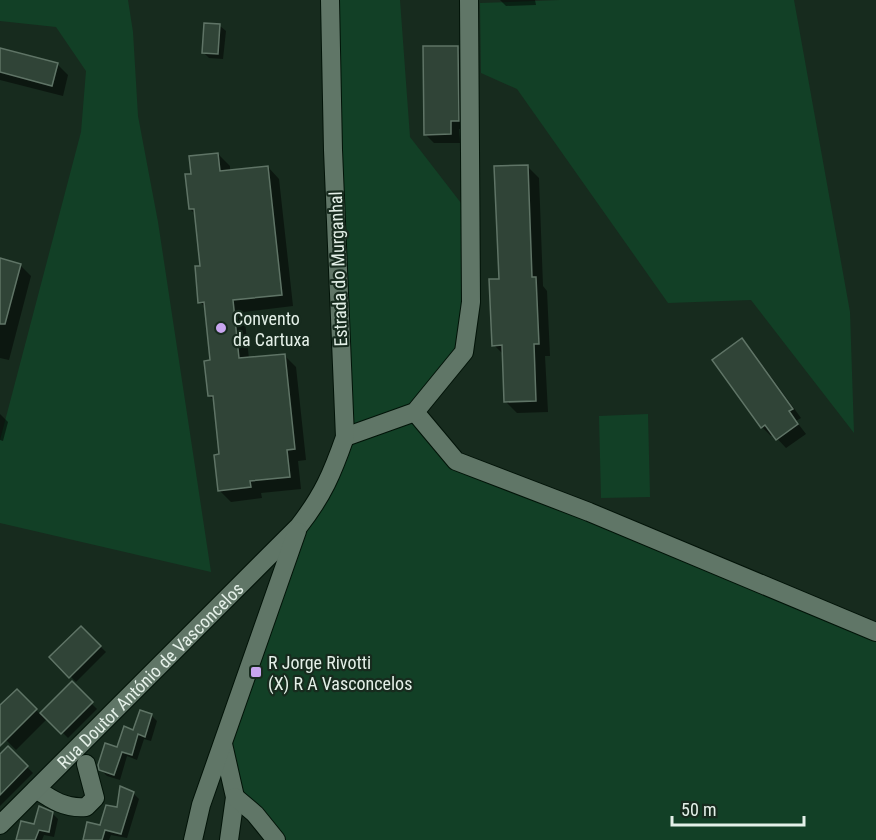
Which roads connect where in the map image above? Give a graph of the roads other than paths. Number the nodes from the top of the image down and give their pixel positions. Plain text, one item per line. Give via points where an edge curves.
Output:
1 (330, 0) edge
2 (469, 0) edge
3 (415, 412) junction
4 (345, 437) junction
5 (299, 526) junction
6 (876, 632) edge
7 (223, 744) junction
8 (86, 764) dead end
9 (36, 789) junction
10 (235, 797) junction
11 (0, 825) edge
12 (193, 840) edge
13 (229, 840) edge
14 (276, 840) edge

1 - 4 street, Estrada do Murganhal
2 - 3 street via 471,302 464,352
3 - 4 street
3 - 6 street via 456,460
4 - 5 street, Estrada do Murganhal via 318,501
5 - 7 street
5 - 9 street, Rua Doutor António de Vasconcelos
7 - 10 street
7 - 12 street
8 - 9 street via 95,798 86,807 56,803
9 - 11 street, Rua Doutor António de Vasconcelos
10 - 13 street
10 - 14 street

